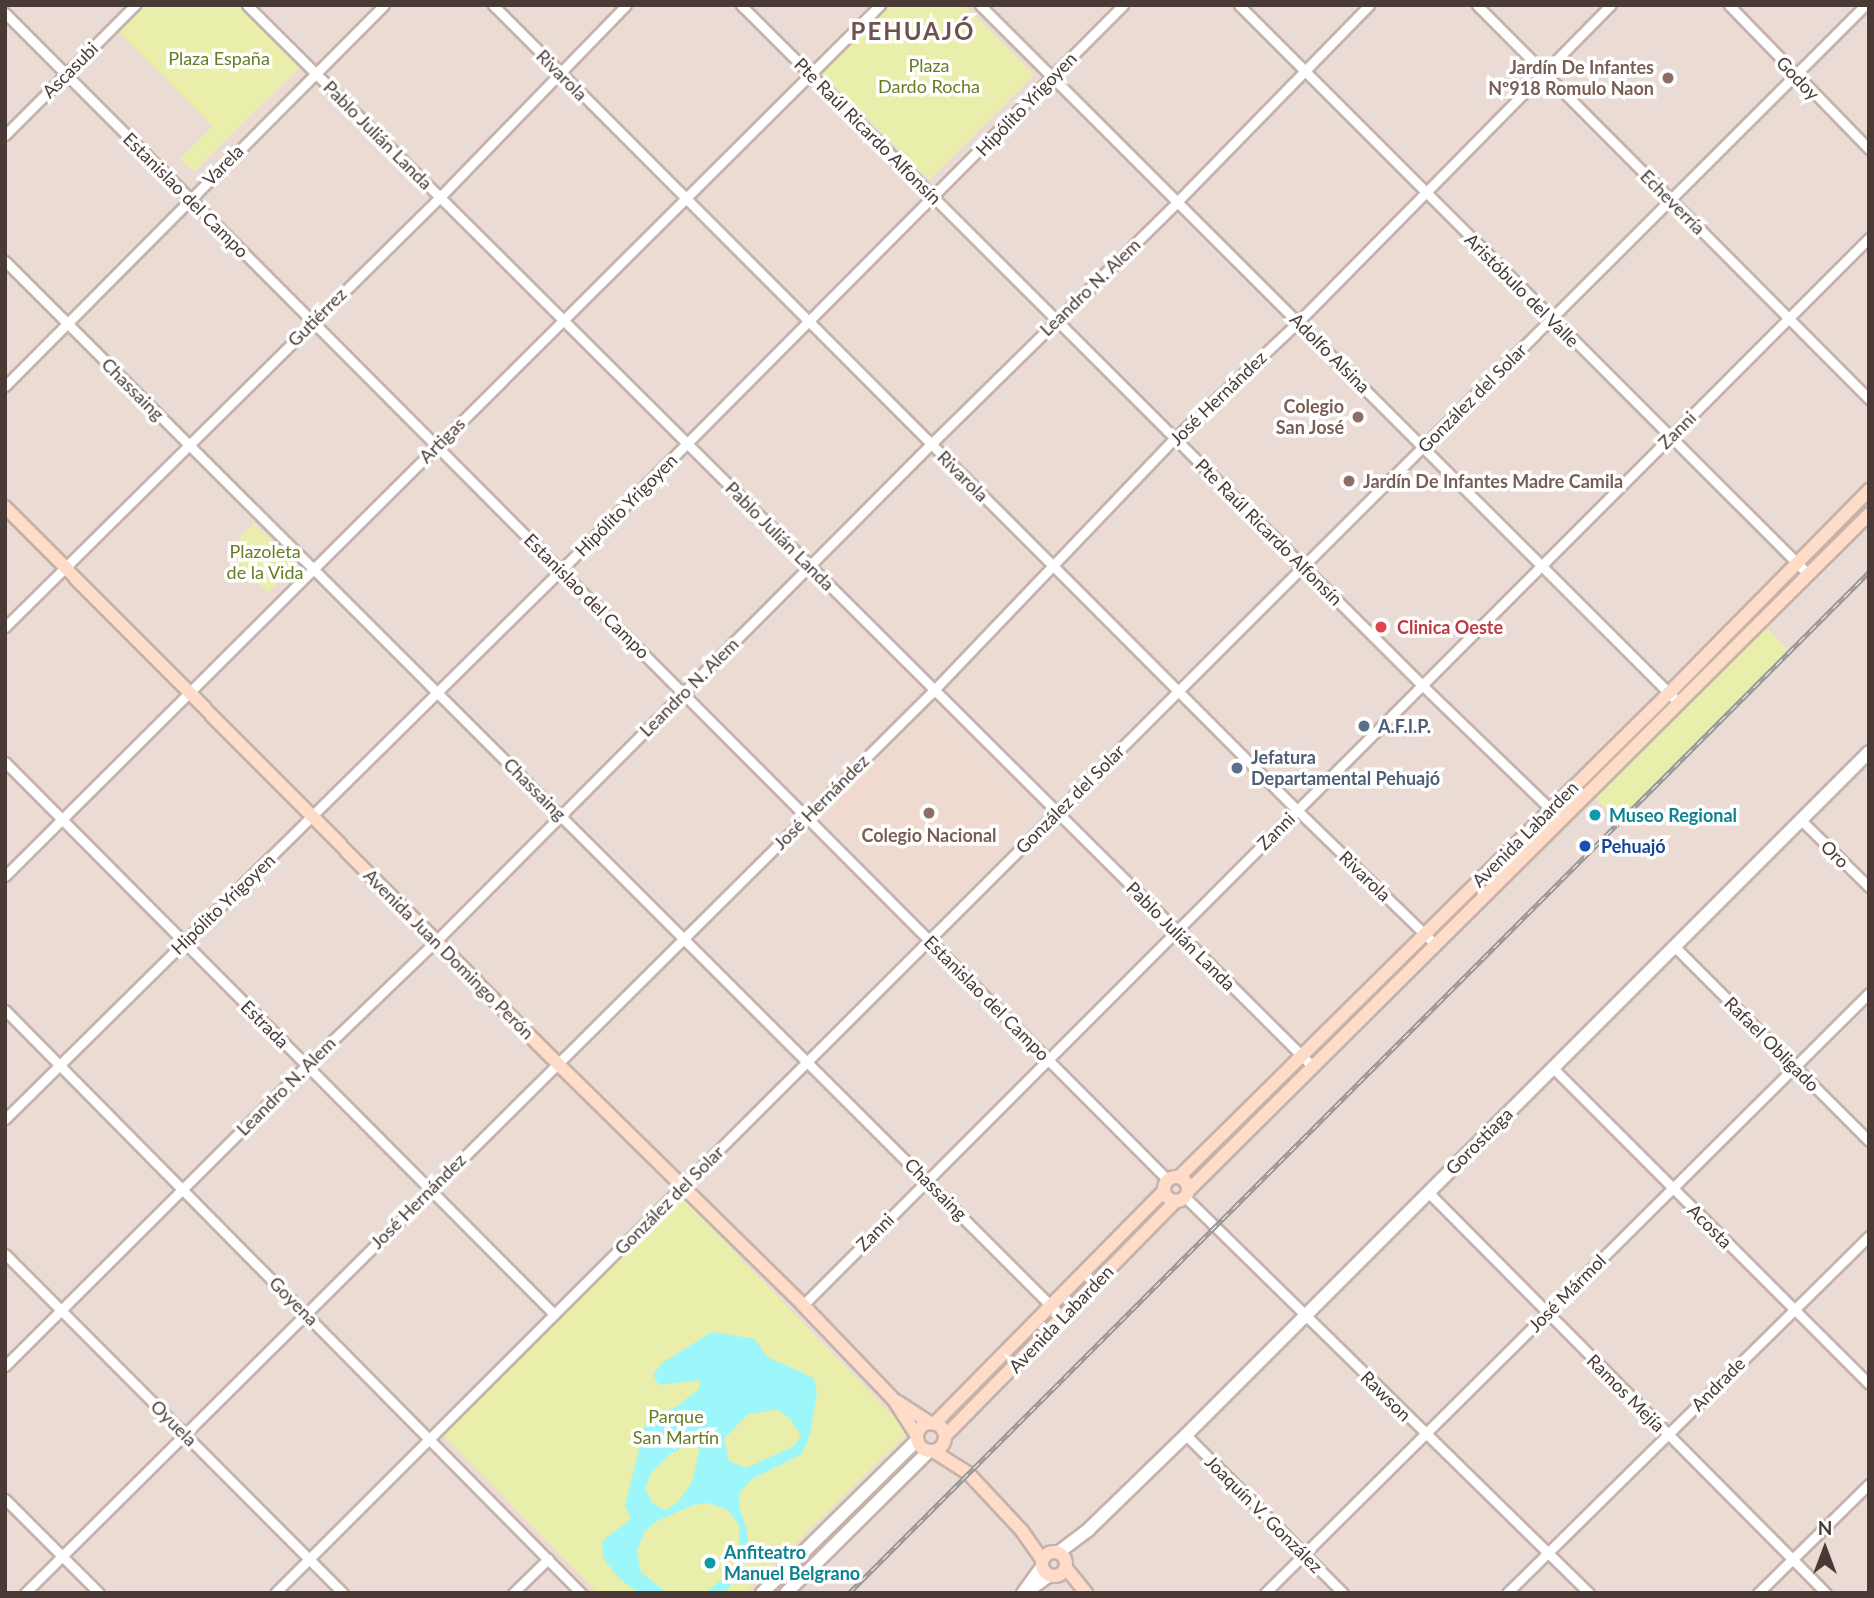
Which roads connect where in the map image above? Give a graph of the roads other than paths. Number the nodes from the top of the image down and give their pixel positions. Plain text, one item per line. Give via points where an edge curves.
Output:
1 (135, 5) edge
2 (247, 5) edge
3 (384, 5) edge
4 (493, 5) edge
5 (626, 5) edge
6 (741, 5) edge
7 (880, 5) edge
8 (980, 5) edge
9 (1123, 5) edge
10 (1239, 5) edge
11 (1369, 5) edge
12 (1477, 5) edge
13 (1611, 5) edge
14 (1729, 5) edge
15 (1865, 5) edge
16 (5, 13) edge
17 (1304, 71) junction
18 (560, 72) junction
19 (315, 73) junction
20 (809, 73) junction
21 (1545, 73) junction
22 (66, 74) junction
23 (1795, 75) junction
24 (1052, 77) junction
25 (5, 135) edge
26 (1869, 149) edge
27 (1425, 191) junction
28 (440, 197) junction
29 (190, 198) junction
30 (934, 198) junction
31 (686, 199) junction
32 (1671, 200) junction
33 (1177, 202) junction
34 (1869, 238) edge
35 (5, 261) edge
36 (1789, 317) junction
37 (1056, 319) junction
38 (1552, 319) junction
39 (313, 320) junction
40 (563, 320) junction
41 (809, 321) junction
42 (66, 322) junction
43 (1298, 322) junction
44 (5, 386) edge
45 (1869, 399) edge
46 (1175, 438) junction
47 (1670, 438) junction
48 (687, 443) junction
49 (931, 444) junction
50 (189, 445) junction
51 (437, 446) junction
52 (1424, 446) junction
53 (1869, 490) edge
54 (5, 507) edge
55 (1869, 514) edge
56 (1796, 562) junction
57 (809, 565) junction
58 (1052, 565) junction
59 (1304, 566) junction
60 (1543, 567) junction
61 (64, 569) junction
62 (314, 569) junction
63 (561, 570) junction
64 (1807, 573) junction
65 (5, 627) edge
66 (1422, 685) junction
67 (934, 690) junction
68 (1178, 691) junction
69 (437, 692) junction
70 (190, 694) junction
71 (683, 694) junction
72 (1674, 697) junction
73 (1869, 752) edge
74 (5, 762) edge
75 (1549, 808) junction
76 (1297, 810) junction
77 (1057, 812) junction
78 (560, 814) junction
79 (312, 816) junction
80 (806, 817) junction
81 (62, 819) junction
82 (1561, 819) junction
83 (1802, 821) junction
84 (5, 876) edge
85 (1869, 887) edge
86 (1177, 931) junction
87 (1425, 935) junction
88 (683, 937) junction
89 (437, 940) junction
90 (929, 941) junction
91 (184, 942) junction
92 (1436, 945) junction
93 (1675, 947) junction
94 (1869, 993) edge
95 (5, 1010) edge
96 (1302, 1056) junction
97 (1048, 1060) junction
98 (808, 1061) junction
99 (557, 1063) junction
100 (60, 1065) junction
101 (306, 1065) junction
102 (1311, 1066) junction
103 (1552, 1067) junction
104 (1795, 1067) junction
105 (5, 1119) edge
106 (1869, 1141) edge
107 (927, 1180) junction
108 (1170, 1183) junction
109 (683, 1186) junction
110 (1673, 1188) junction
111 (183, 1189) junction
112 (430, 1190) junction
113 (1428, 1192) junction
114 (1183, 1196) junction
115 (1869, 1236) edge
116 (5, 1254) edge
117 (803, 1305) junction
118 (1052, 1306) junction
119 (1793, 1309) junction
120 (61, 1310) junction
121 (305, 1311) junction
122 (554, 1314) junction
123 (1546, 1314) junction
124 (1304, 1315) junction
125 (1063, 1318) junction
126 (5, 1366) edge
127 (1869, 1384) edge
128 (894, 1400) junction
129 (932, 1424) junction
130 (184, 1433) junction
131 (1424, 1434) junction
132 (1668, 1434) junction
133 (1186, 1435) junction
134 (917, 1438) junction
135 (945, 1438) junction
136 (429, 1439) junction
137 (931, 1451) junction
138 (959, 1465) junction
139 (1869, 1485) edge
140 (5, 1499) edge
141 (1547, 1552) junction
142 (1303, 1553) junction
143 (62, 1555) junction
144 (309, 1559) junction
145 (548, 1559) junction
146 (1792, 1559) junction
147 (1054, 1564) junction
148 (25, 1593) edge
149 (99, 1593) edge
150 (275, 1593) edge
151 (343, 1593) edge
152 (513, 1593) edge
153 (581, 1593) edge
154 (762, 1593) edge
155 (786, 1593) edge
156 (1024, 1593) edge
157 (1084, 1593) edge
158 (1265, 1593) edge
159 (1343, 1593) edge
160 (1507, 1593) edge
161 (1589, 1593) edge
162 (1758, 1593) edge
163 (1826, 1593) edge

1 - 22 street, Ascasubi
2 - 19 street, Pablo Julián Landa
3 - 19 street, Varela
4 - 18 street, Rivarola
5 - 18 street, Gutiérrez
6 - 20 street, Pte Raúl Ricardo Alfonsín
7 - 20 street, Artigas
8 - 24 street, Adolfo Alsina
9 - 24 street, Hipólito Yrigoyen
10 - 17 street, Aristóbulo del Valle
11 - 17 street, Leandro N. Alem
12 - 21 street, Echeverría
13 - 21 street, José Hernández
14 - 23 street, Godoy
15 - 23 street, González del Solar
16 - 22 street, Estanislao del Campo
17 - 27 street, Aristóbulo del Valle
17 - 33 street, Leandro N. Alem
18 - 28 street, Gutiérrez
18 - 31 street, Rivarola
19 - 28 street, Pablo Julián Landa
19 - 29 street, Varela
20 - 30 street, Pte Raúl Ricardo Alfonsín
20 - 31 street, Artigas
21 - 27 street, José Hernández
21 - 32 street, Echeverría
22 - 25 street, Ascasubi
22 - 29 street, Estanislao del Campo
23 - 26 street, Godoy
23 - 32 street, González del Solar
24 - 30 street, Hipólito Yrigoyen
24 - 33 street, Adolfo Alsina
27 - 38 street, Aristóbulo del Valle
27 - 43 street, José Hernández
28 - 39 street, Gutiérrez
28 - 40 street, Pablo Julián Landa
29 - 39 street, Estanislao del Campo
29 - 42 street, Varela
30 - 37 street, Pte Raúl Ricardo Alfonsín
30 - 41 street, Hipólito Yrigoyen
31 - 40 street, Artigas
31 - 41 street, Rivarola
32 - 36 street, Echeverría
32 - 38 street, González del Solar
33 - 37 street, Leandro N. Alem
33 - 43 street, Adolfo Alsina
34 - 36 street, Zanni
35 - 42 street, Chassaing
36 - 45 street, Echeverría
36 - 47 street, Zanni
37 - 46 street, Pte Raúl Ricardo Alfonsín
37 - 49 street, Leandro N. Alem
38 - 47 street, Aristóbulo del Valle
38 - 52 street, González del Solar
39 - 50 street, Gutiérrez
39 - 51 street, Estanislao del Campo
40 - 48 street, Pablo Julián Landa
40 - 51 street, Artigas
41 - 48 street, Hipólito Yrigoyen
41 - 49 street, Rivarola
42 - 44 street, Varela
42 - 50 street, Chassaing
43 - 46 street, José Hernández
43 - 52 street, Adolfo Alsina
46 - 58 street, José Hernández
46 - 59 street, Pte Raúl Ricardo Alfonsín
47 - 56 street, Aristóbulo del Valle
47 - 60 street, Zanni
48 - 57 street, Pablo Julián Landa
48 - 63 street, Hipólito Yrigoyen
49 - 57 street, Leandro N. Alem
49 - 58 street, Rivarola
50 - 61 street, Gutiérrez
50 - 62 street, Chassaing
51 - 62 street, Artigas
51 - 63 street, Estanislao del Campo
52 - 59 street, González del Solar
52 - 60 street, Adolfo Alsina
53 - 56 main road, Avenida Labarden
54 - 61 main road, Avenida Juan Domingo Perón
55 - 64 main road, Avenida Labarden
56 - 64 street, Aristóbulo del Valle
56 - 72 main road, Avenida Labarden
57 - 67 street, Pablo Julián Landa
57 - 71 street, Leandro N. Alem
58 - 67 street, José Hernández
58 - 68 street, Rivarola
59 - 66 street, Pte Raúl Ricardo Alfonsín
59 - 68 street, González del Solar
60 - 66 street, Zanni
60 - 72 street, Adolfo Alsina
61 - 65 street, Gutiérrez
61 - 70 main road, Avenida Juan Domingo Perón
62 - 69 street, Chassaing
62 - 70 street, Artigas
63 - 69 street, Hipólito Yrigoyen
63 - 71 street, Estanislao del Campo
64 - 72 main road, Avenida Labarden
66 - 75 street, Pte Raúl Ricardo Alfonsín
66 - 76 street, Zanni
67 - 77 street, Pablo Julián Landa
67 - 80 street, José Hernández
68 - 76 street, Rivarola
68 - 77 street, González del Solar
69 - 78 street, Chassaing
69 - 79 street, Hipólito Yrigoyen
70 - 79 main road, Avenida Juan Domingo Perón
70 - 81 street, Artigas
71 - 78 street, Leandro N. Alem
71 - 80 street, Estanislao del Campo
72 - 75 main road, Avenida Labarden
72 - 82 main road, Avenida Labarden
73 - 83 street, Gorostiaga
74 - 81 street, Estrada
75 - 82 street, Pte Raúl Ricardo Alfonsín
75 - 87 main road, Avenida Labarden
76 - 86 street, Zanni
76 - 87 street, Rivarola
77 - 86 street, Pablo Julián Landa
77 - 90 street, González del Solar
78 - 88 street, Chassaing
78 - 89 street, Leandro N. Alem
79 - 89 main road, Avenida Juan Domingo Perón
79 - 91 street, Hipólito Yrigoyen
80 - 88 street, José Hernández
80 - 90 street, Estanislao del Campo
81 - 84 street, Artigas
81 - 91 street, Estrada
82 - 92 main road, Avenida Labarden
83 - 85 street, Oro
83 - 93 street, Gorostiaga
86 - 96 street, Pablo Julián Landa
86 - 97 street, Zanni
87 - 92 street, Rivarola
87 - 96 main road, Avenida Labarden
88 - 98 street, Chassaing
88 - 99 street, José Hernández
89 - 99 main road, Avenida Juan Domingo Perón
89 - 101 street, Leandro N. Alem
90 - 97 street, Estanislao del Campo
90 - 98 street, González del Solar
91 - 100 street, Hipólito Yrigoyen
91 - 101 street, Estrada
92 - 102 main road, Avenida Labarden
93 - 103 street, Gorostiaga
93 - 104 street, Rafael Obligado
94 - 104 street, José Mármol
95 - 100 street, Goyena
96 - 102 street, Pablo Julián Landa
96 - 108 main road, Avenida Labarden
97 - 107 street, Zanni
97 - 108 street, Estanislao del Campo
98 - 107 street, Chassaing
98 - 109 street, González del Solar
99 - 109 main road, Avenida Juan Domingo Perón
99 - 112 street, José Hernández
100 - 105 street, Hipólito Yrigoyen
100 - 111 street, Goyena
101 - 111 street, Leandro N. Alem
101 - 112 street, Estrada
102 - 114 main road, Avenida Labarden
103 - 110 street, Acosta
103 - 113 street, Gorostiaga
104 - 106 street, Rafael Obligado
104 - 110 street, José Mármol
107 - 117 street, Zanni
107 - 118 street, Chassaing
108 - 114 main road via 1186,1181
108 - 114 main road via 1168,1199
108 - 118 main road, Avenida Labarden
109 - 117 main road, Avenida Juan Domingo Perón
109 - 122 street, González del Solar
110 - 119 street, Acosta
110 - 123 street, José Mármol
111 - 120 street, Leandro N. Alem
111 - 121 street, Goyena
112 - 121 street, José Hernández
112 - 122 street, Estrada
113 - 123 street, Ramos Mejía
113 - 124 street, Gorostiaga
114 - 124 street, Rawson
114 - 125 main road, Avenida Labarden
115 - 119 street, Andrade
116 - 120 street, Oyuela
117 - 128 main road, Avenida Juan Domingo Perón
118 - 125 street, Chassaing
118 - 129 main road, Avenida Labarden
119 - 127 street, Acosta
119 - 132 street, Andrade
120 - 126 street, Leandro N. Alem
120 - 130 street, Oyuela
121 - 130 street, José Hernández
121 - 136 street, Goyena
122 - 136 street, González del Solar
123 - 131 street, José Mármol
123 - 132 street, Ramos Mejía
124 - 131 street, Rawson
124 - 133 street, Gorostiaga
125 - 135 main road, Avenida Labarden
128 - 129 main road, Avenida Juan Domingo Perón
128 - 134 main road, Avenida Juan Domingo Perón
129 - 134 main road via 921,1427
129 - 135 main road via 942,1429
130 - 143 street, José Hernández
130 - 144 street, Oyuela
131 - 141 street, Rawson
131 - 142 street, José Mármol
132 - 141 street, Andrade
132 - 146 street, Ramos Mejía
133 - 142 street, Joaquín V. González
133 - 147 street, Gorostiaga
134 - 137 main road via 920,1447
134 - 154 street
135 - 137 main road via 941,1447
135 - 138 main road
136 - 144 street, González del Solar
136 - 145 street, Goyena
137 - 138 main road
137 - 155 street
138 - 147 main road
139 - 146 street
140 - 143 street
141 - 160 street, Andrade
141 - 161 street, Rawson
142 - 158 street, José Mármol
142 - 159 street, Joaquín V. González
143 - 148 street, José Hernández
143 - 149 street
144 - 150 street, González del Solar
144 - 151 street, Oyuela
145 - 152 street
145 - 153 street, Goyena
146 - 162 street
146 - 163 street, Ramos Mejía
147 - 156 street, Gorostiaga
147 - 157 main road

